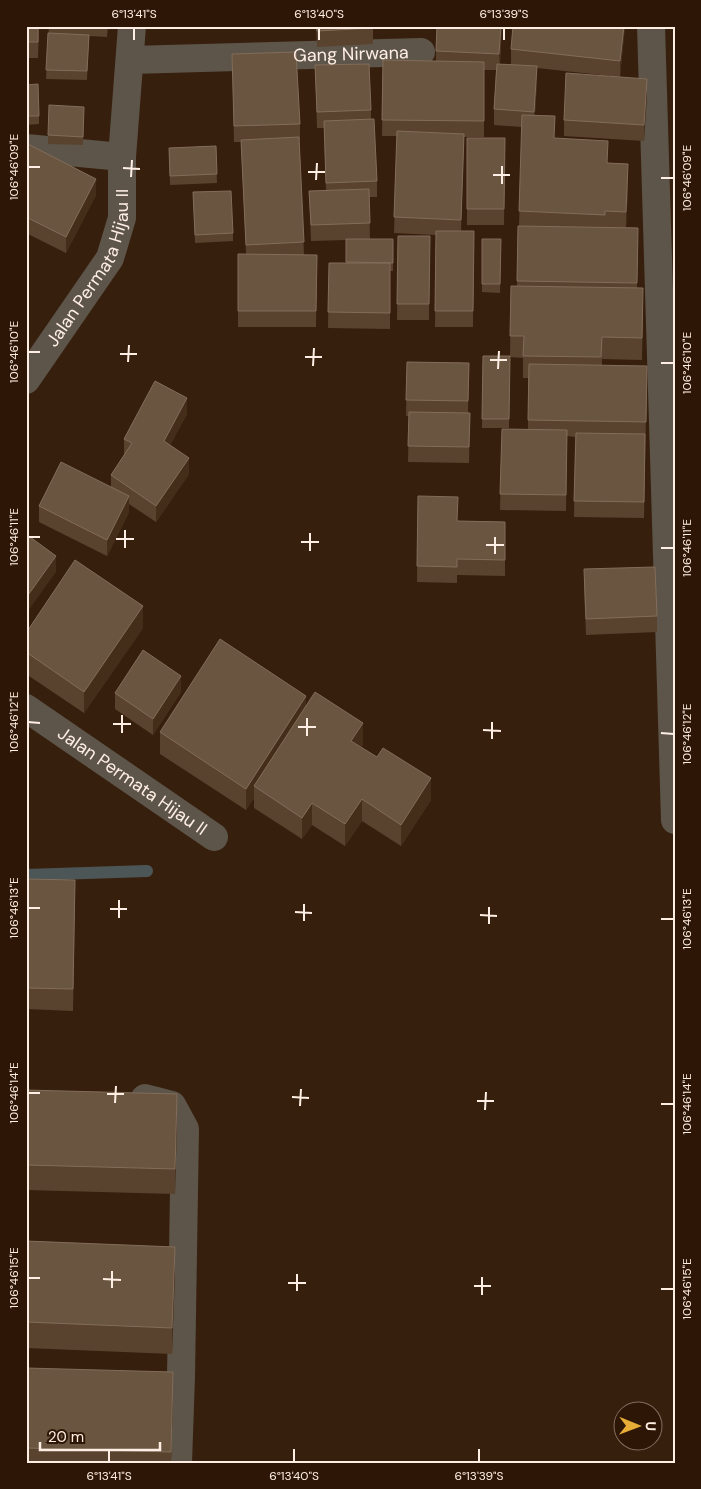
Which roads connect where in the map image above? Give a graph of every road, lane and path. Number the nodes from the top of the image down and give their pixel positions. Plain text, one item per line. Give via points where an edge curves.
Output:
1 (132, 26) edge
2 (651, 26) edge
3 (420, 52) dead end
4 (130, 60) junction
5 (26, 148) edge
6 (122, 156) junction
7 (26, 380) edge
8 (26, 708) edge
9 (674, 768) edge
10 (675, 820) edge
11 (214, 837) dead end
12 (120, 1098) edge
13 (152, 1377) edge
14 (181, 1377) junction
15 (178, 1463) edge

1 - 4 street, Jalan Permata Hijau II
2 - 9 street
3 - 4 street, Gang Nirwana
4 - 6 street, Jalan Permata Hijau II
5 - 6 street
6 - 7 street, Jalan Permata Hijau II via 122,218 110,258
8 - 11 street, Jalan Permata Hijau II
9 - 10 street
12 - 14 street via 148,1098 172,1105 184,1129
13 - 14 street
14 - 15 street

